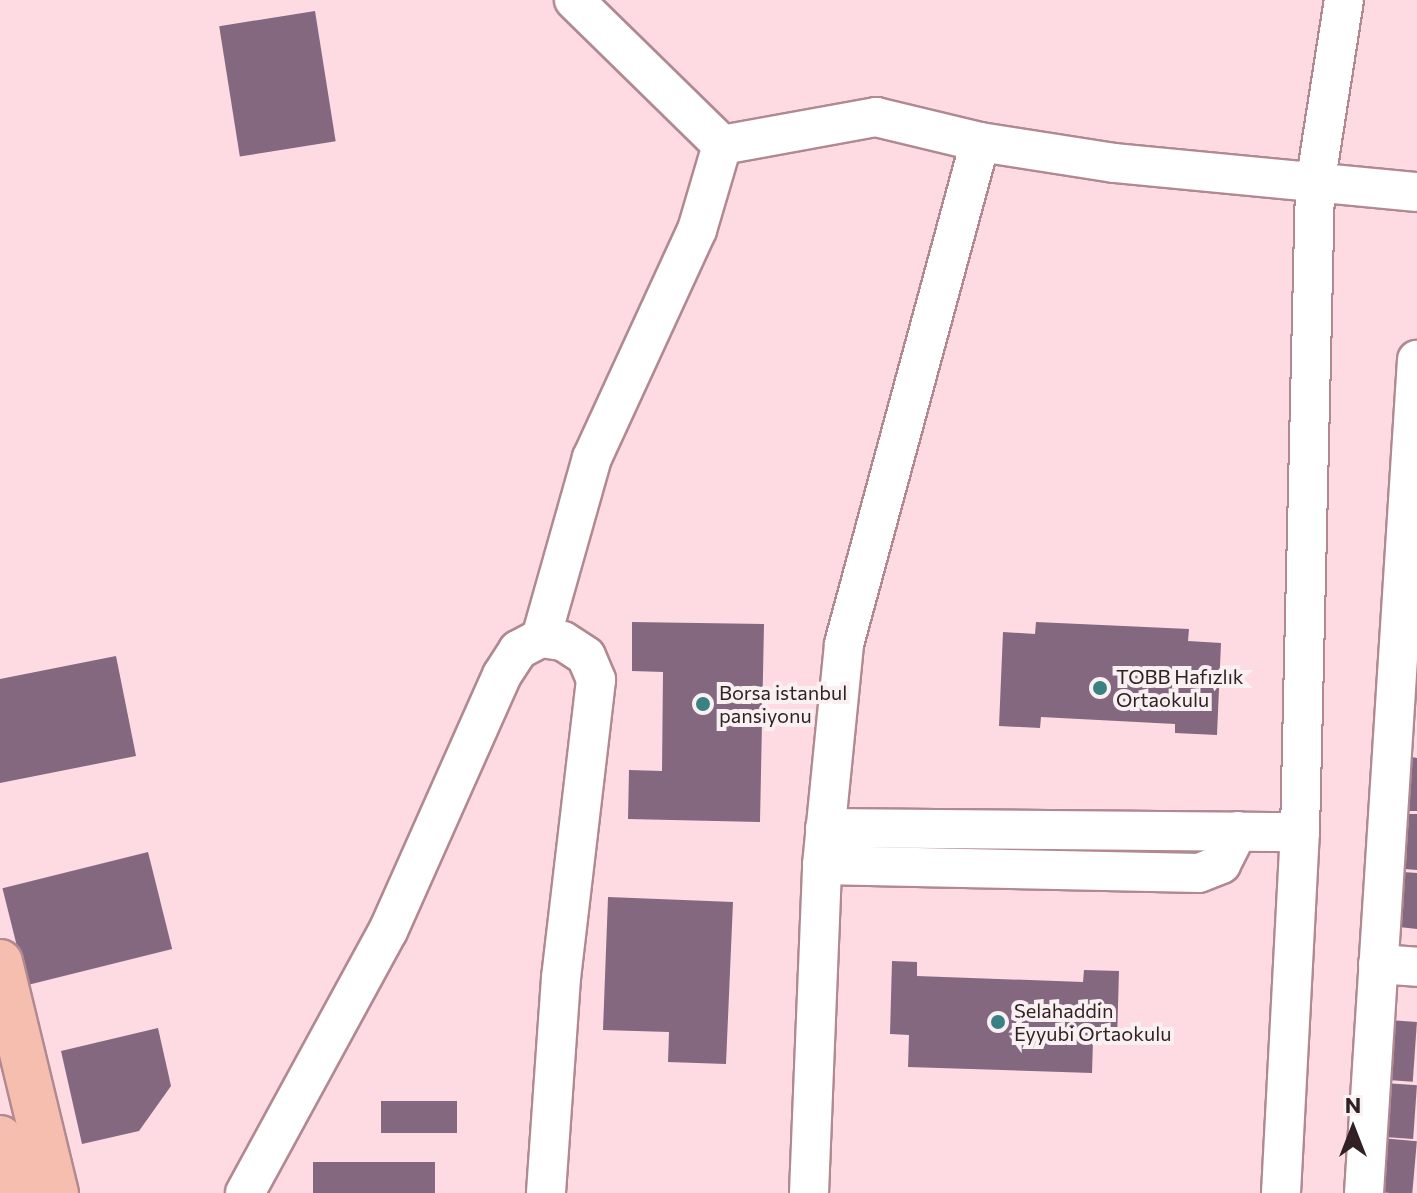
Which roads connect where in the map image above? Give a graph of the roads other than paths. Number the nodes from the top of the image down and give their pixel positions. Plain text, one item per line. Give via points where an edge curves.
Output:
1 (574, 0) edge
2 (1344, 0) edge
3 (980, 142) junction
4 (722, 145) junction
5 (1315, 185) junction
6 (1417, 192) edge
7 (1417, 360) edge
8 (541, 638) junction
9 (1300, 832) junction
10 (823, 846) junction
11 (0, 962) edge
12 (1378, 964) junction
13 (1417, 967) edge
14 (0, 1138) edge
15 (14, 1193) edge
16 (56, 1193) edge
17 (245, 1193) edge
18 (546, 1193) edge
19 (809, 1193) edge
20 (1281, 1193) edge
21 (1364, 1193) edge

1 - 4 street
2 - 5 street
3 - 4 street via 876,117
3 - 5 street
3 - 10 street via 844,644
4 - 8 street via 697,230 592,458
5 - 6 street
5 - 9 street
7 - 12 street
8 - 17 street via 518,650 502,675 388,931
8 - 18 street via 563,641 586,656 596,680 561,978
9 - 10 street via 1238,831 1221,864 1199,873
9 - 20 street
10 - 19 street
11 - 16 main road
12 - 13 street
12 - 21 street
14 - 15 main road

